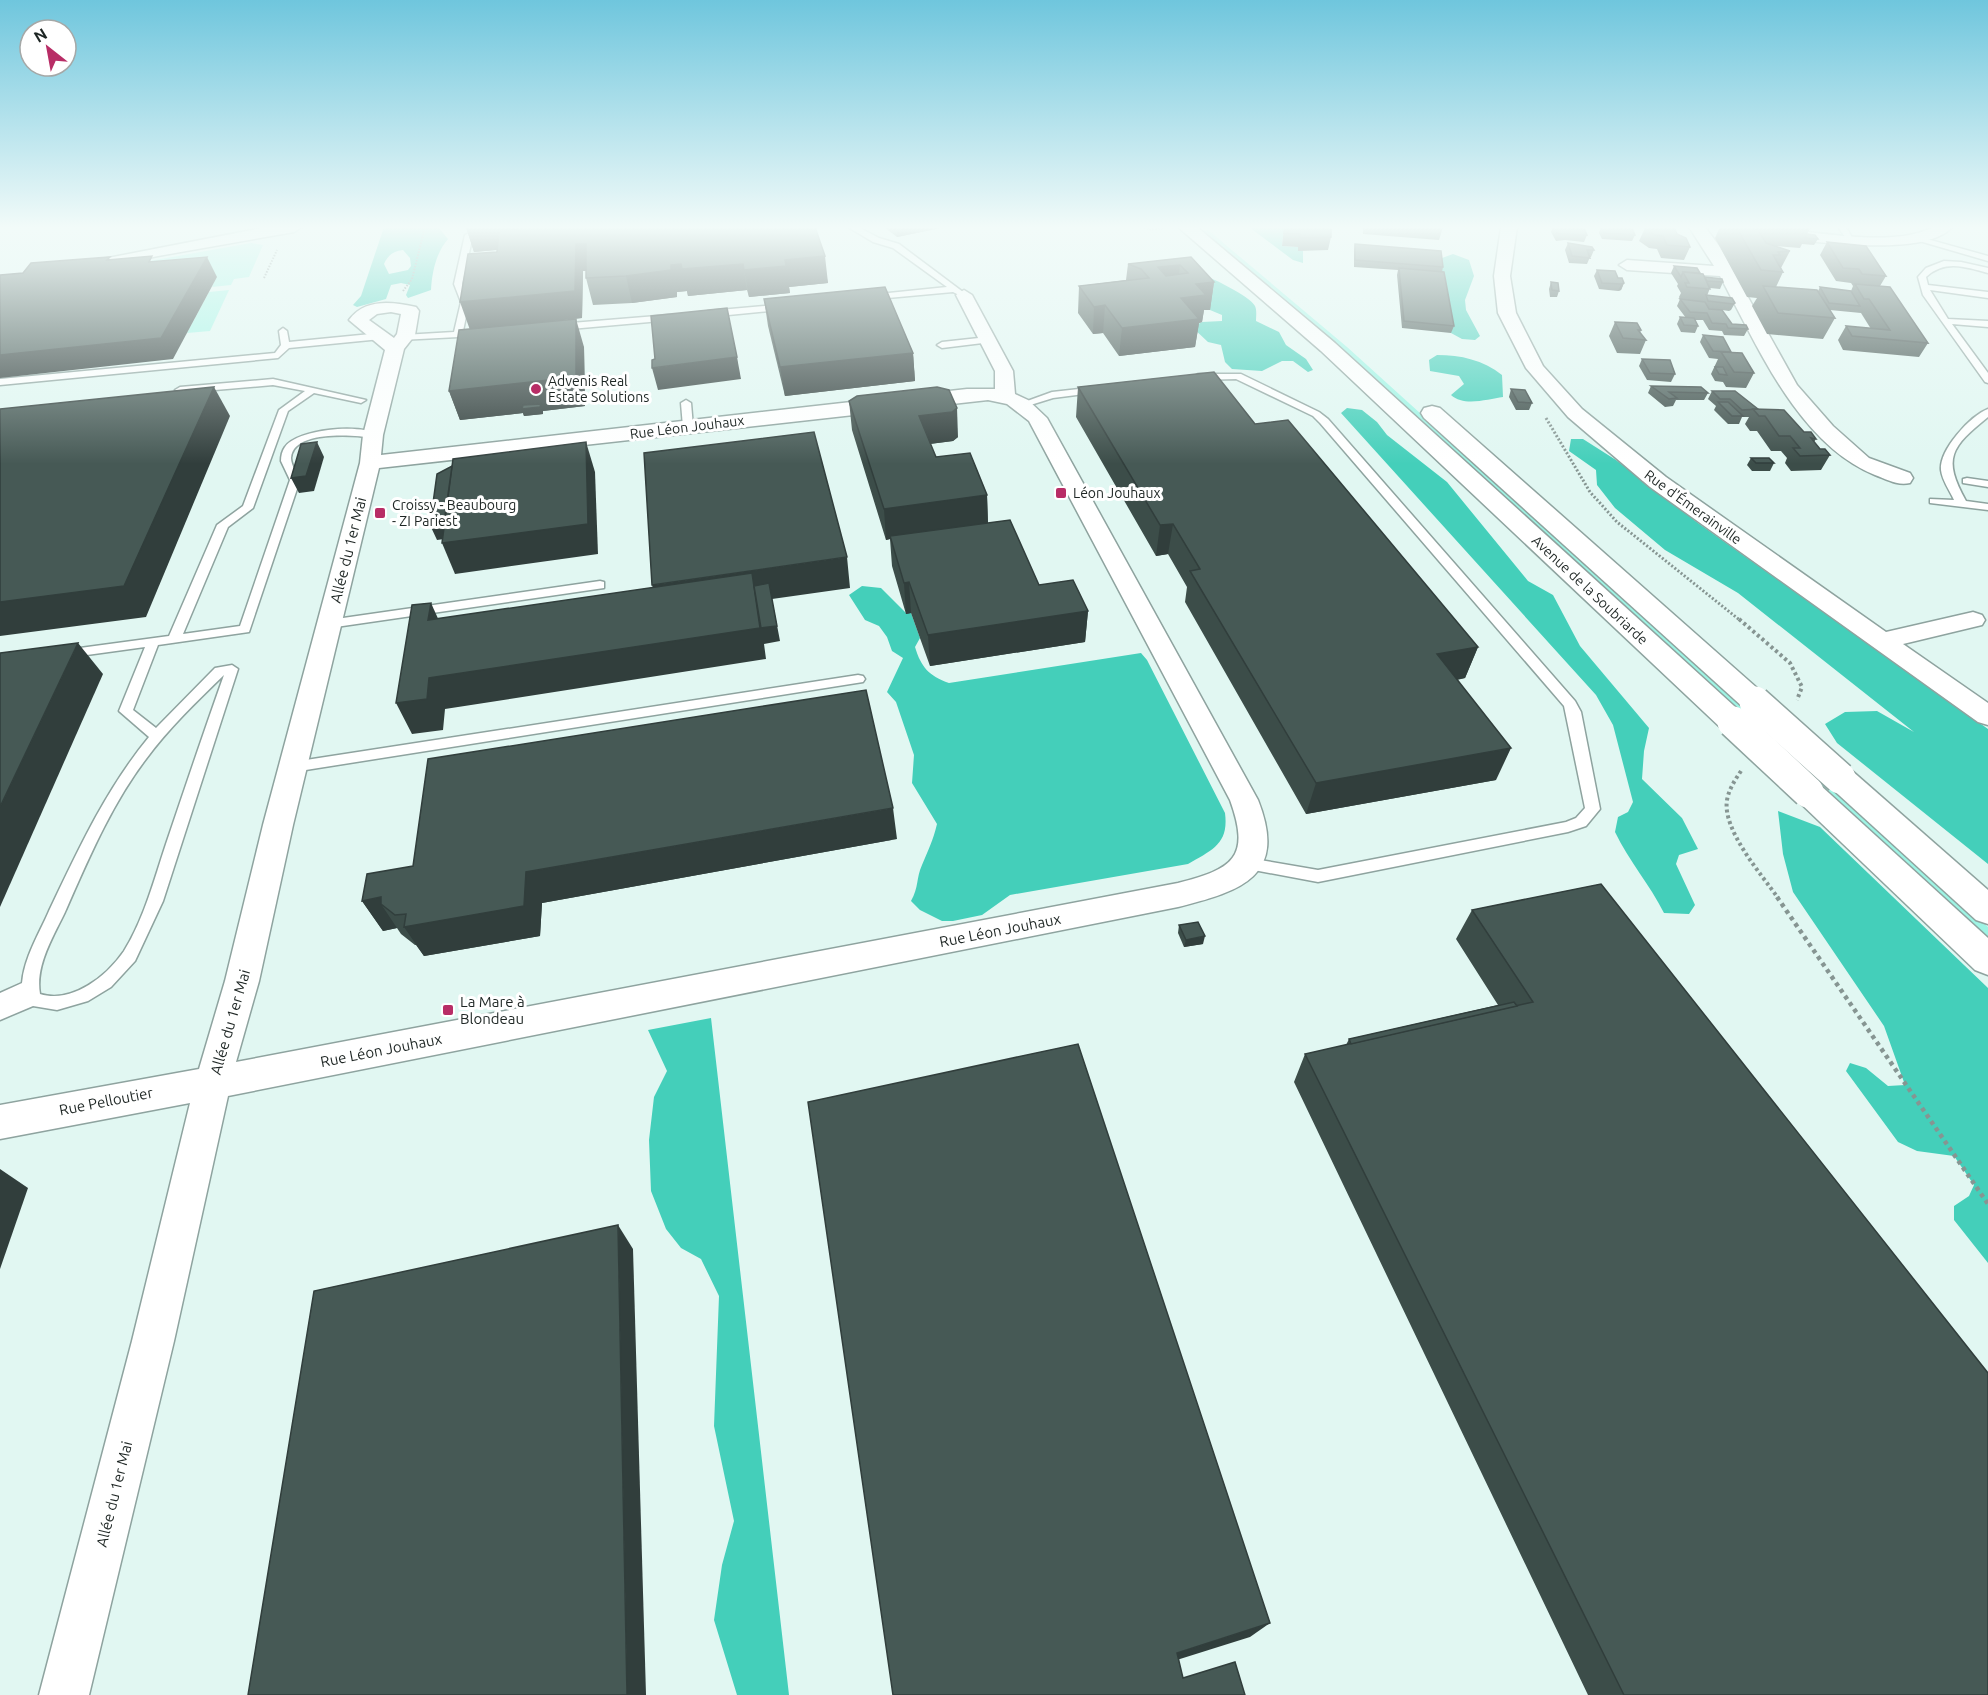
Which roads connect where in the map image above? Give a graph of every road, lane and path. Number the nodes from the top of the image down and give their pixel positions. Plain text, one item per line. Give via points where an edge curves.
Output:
1 (385, 306) edge
2 (464, 306) edge
3 (791, 306) edge
4 (968, 306) edge
5 (1282, 306) edge
6 (1309, 306) edge
7 (1506, 306) edge
8 (1746, 306) edge
9 (1935, 306) edge
10 (382, 308) junction
11 (698, 315) edge
12 (675, 317) edge
13 (1946, 321) junction
14 (1988, 324) edge
15 (549, 327) edge
16 (283, 331) dead end
17 (491, 332) edge
18 (458, 334) junction
19 (988, 340) junction
20 (393, 341) junction
21 (286, 345) junction
22 (942, 345) dead end
23 (1181, 380) edge
24 (1988, 380) edge
25 (0, 382) edge
26 (288, 386) junction
27 (1111, 388) edge
28 (313, 390) junction
29 (174, 391) edge
30 (300, 397) junction
31 (383, 398) junction
32 (361, 400) junction
33 (1015, 400) junction
34 (1988, 412) edge
35 (1544, 414) dead end
36 (373, 435) junction
37 (370, 463) junction
38 (1902, 478) dead end
39 (1967, 481) dead end
40 (1988, 484) edge
41 (1934, 501) dead end
42 (1962, 504) junction
43 (1988, 507) edge
44 (600, 585) dead end
45 (1981, 621) edge
46 (329, 624) junction
47 (174, 639) junction
48 (1880, 641) junction
49 (153, 642) junction
50 (47, 657) edge
51 (858, 679) dead end
52 (1795, 703) dead end
53 (1744, 712) junction
54 (1988, 716) edge
55 (157, 736) junction
56 (1747, 762) dead end
57 (293, 767) junction
58 (1248, 864) junction
59 (1988, 910) edge
60 (1988, 960) edge
61 (30, 994) junction
62 (0, 1001) edge
63 (0, 1013) edge
64 (213, 1081) junction
65 (0, 1122) edge
66 (1988, 1204) edge
67 (64, 1695) edge

1 - 10 path
2 - 18 lane
3 - 11 lane
4 - 19 street
5 - 53 street, Avenue de la Soubriarde
6 - 53 street, Avenue de la Soubriarde
7 - 48 street, Rue d'Émerainville via 1524,350 1550,388 1603,439
8 - 38 street via 1797,396 1826,430 1863,462
9 - 13 lane
10 - 20 street, Allée du 1er Mai via 410,311
10 - 20 street via 358,320
12 - 15 lane
13 - 14 lane
13 - 24 lane
16 - 21 lane
17 - 18 lane
18 - 20 lane
19 - 22 lane
19 - 33 street
20 - 21 lane
20 - 31 street, Allée du 1er Mai
21 - 25 lane via 278,355
23 - 58 lane via 1238,376 1324,421 1570,704 1593,809 1581,822 1568,827 1318,876
26 - 28 lane
26 - 29 lane via 255,382
26 - 30 lane
27 - 33 lane
28 - 30 lane
28 - 32 lane
30 - 32 lane via 325,403
30 - 47 lane via 284,410 248,508 223,525
31 - 32 lane
31 - 36 street, Allée du 1er Mai
33 - 37 street, Rue Léon Jouhaux via 988,394 687,415
33 - 58 street via 1037,418 1244,800 1254,830 1253,854
34 - 42 lane via 1952,448 1946,469
35 - 52 path via 1590,492 1617,522 1790,663 1802,687
36 - 37 street, Allée du 1er Mai
36 - 47 lane via 353,431 327,433 295,443 287,451 286,461 295,480 245,630
37 - 46 street, Allée du 1er Mai
39 - 40 lane
41 - 42 lane
42 - 43 lane
44 - 46 lane
45 - 48 street
46 - 57 street, Allée du 1er Mai
47 - 49 lane
48 - 54 street, Rue d'Émerainville
49 - 50 lane
49 - 55 lane via 126,711
51 - 57 lane
53 - 59 street, Avenue de la Soubriarde, bridge via 1840,778
53 - 60 street, Avenue de la Soubriarde, bridge via 1808,792
55 - 61 lane via 129,773 88,841 36,959
55 - 61 lane via 220,671 232,669 155,901 136,944 124,963 88,994 58,1004 44,1004
56 - 66 path via 1728,789 1727,819
57 - 64 street, Allée du 1er Mai via 242,981
58 - 64 street, Rue Léon Jouhaux via 1230,880 1178,895
61 - 62 lane
61 - 63 lane
64 - 65 street, Rue Pelloutier
64 - 67 street, Allée du 1er Mai via 153,1341

